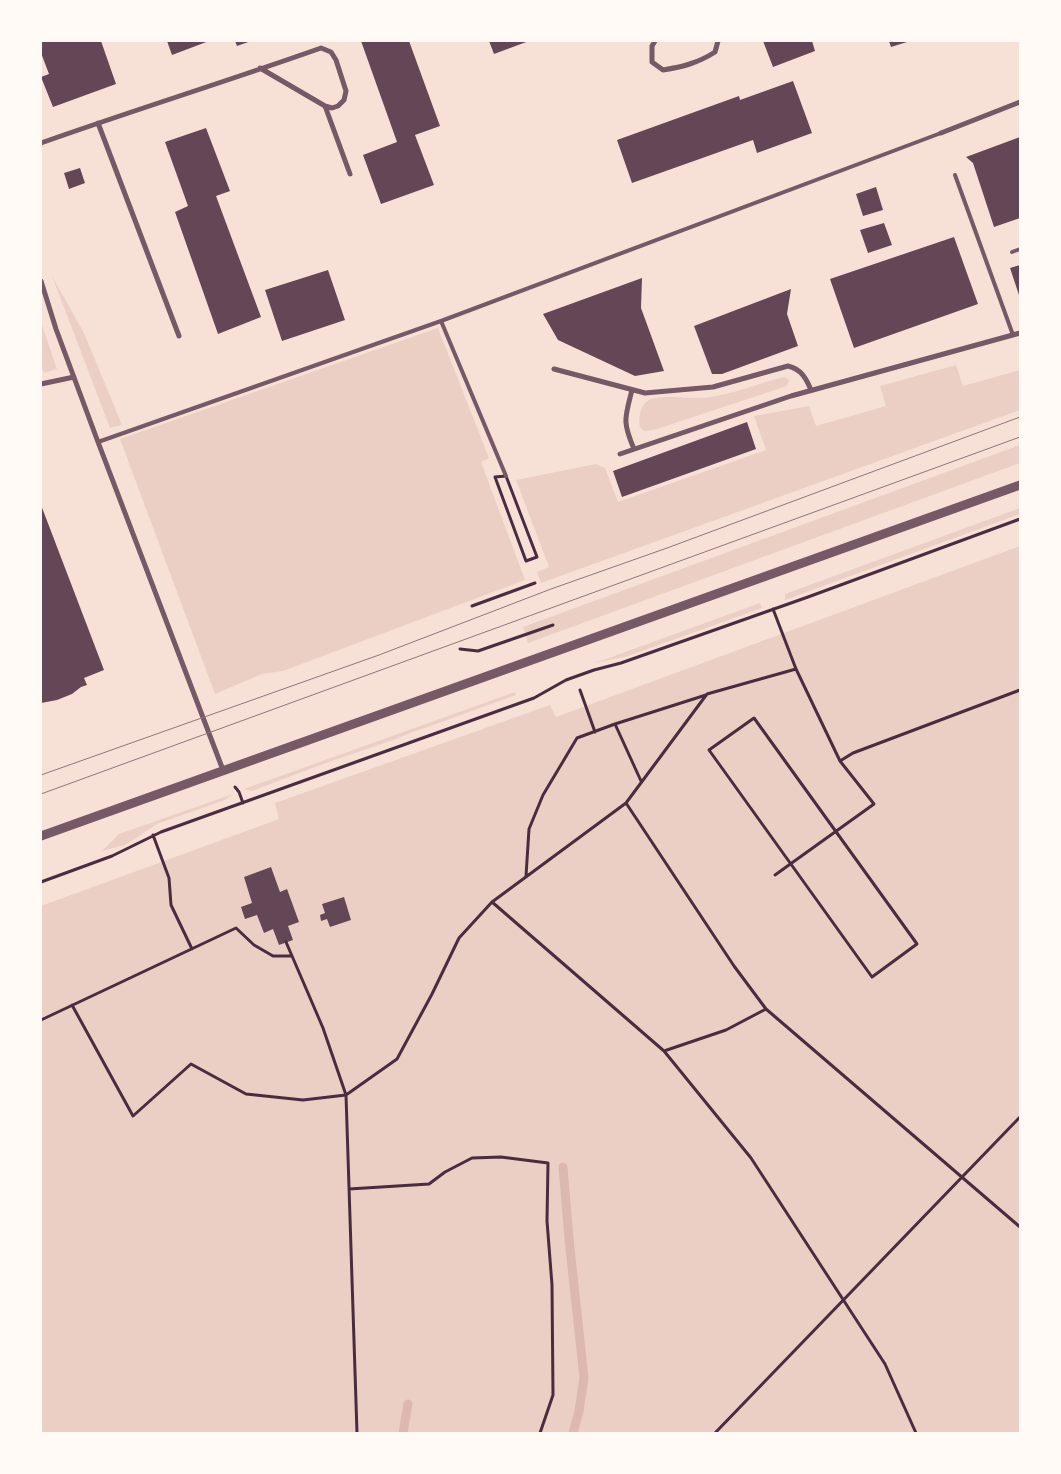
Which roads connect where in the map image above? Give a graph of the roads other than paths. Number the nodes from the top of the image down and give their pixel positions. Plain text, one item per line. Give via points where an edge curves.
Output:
1 (655, 41) edge
2 (718, 41) edge
3 (260, 68) junction
4 (1020, 102) edge
5 (325, 106) junction
6 (98, 123) junction
7 (941, 133) joint
8 (41, 143) edge
9 (350, 174) dead end
10 (956, 175) dead end
11 (1020, 249) edge
12 (1012, 252) dead end
13 (41, 282) edge
14 (441, 321) junction
15 (1020, 333) edge
16 (1013, 335) junction
17 (179, 336) dead end
18 (554, 369) dead end
19 (74, 377) junction
20 (41, 384) edge
21 (632, 390) junction
22 (812, 390) junction
23 (98, 442) junction
24 (634, 449) junction
25 (620, 454) dead end
26 (506, 476) road end
27 (1020, 485) edge
28 (223, 770) junction
29 (41, 836) edge

1 - 2 street via 652,62 663,70 684,67 709,56 715,52
3 - 5 street
3 - 5 street via 321,48 331,52 346,91 338,106
3 - 6 street
4 - 7 street
5 - 9 street
6 - 8 street
6 - 17 street
7 - 14 lane
10 - 16 lane
11 - 12 lane
13 - 19 street
14 - 23 lane
14 - 26 lane
15 - 16 street
16 - 22 street
18 - 21 street
19 - 20 street
19 - 23 street
21 - 22 street via 645,393 713,388 788,366 805,376
21 - 24 street via 624,419
22 - 24 street
23 - 28 street
24 - 25 street
27 - 28 street
28 - 29 street

